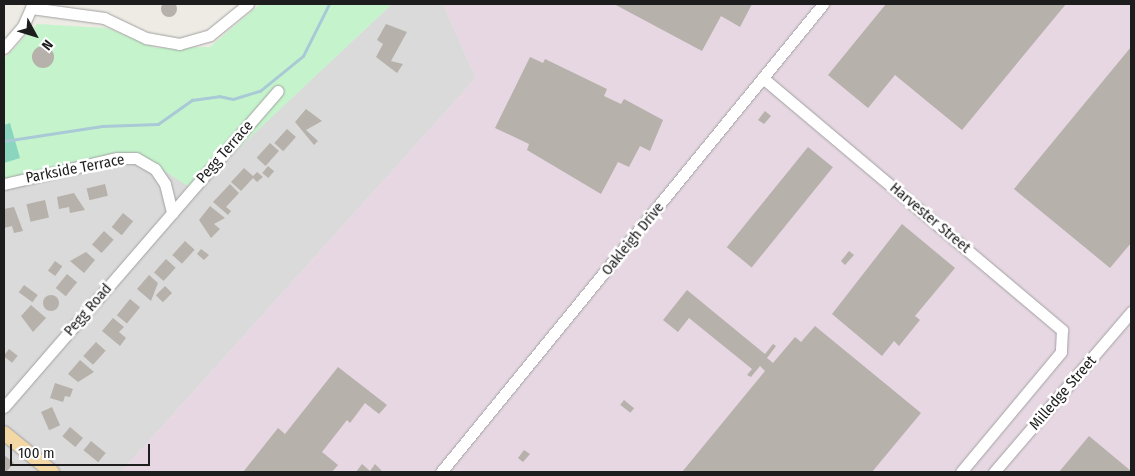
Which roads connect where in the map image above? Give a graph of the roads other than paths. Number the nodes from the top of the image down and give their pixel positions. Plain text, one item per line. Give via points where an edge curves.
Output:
1 (248, 4) edge
2 (822, 4) edge
3 (32, 6) edge
4 (4, 48) edge
5 (764, 79) junction
6 (278, 91) dead end
7 (4, 184) edge
8 (172, 213) junction
9 (1131, 312) edge
10 (1048, 368) joint
11 (4, 407) edge
12 (4, 433) edge
13 (52, 472) edge
14 (440, 472) edge
15 (961, 472) edge
16 (994, 472) edge

1 - 3 street via 210,35 179,44 146,38 104,18
2 - 5 street, Oakleigh Drive
3 - 4 street
5 - 10 street, Harvester Street via 1057,323 1064,341
5 - 14 street, Oakleigh Drive
6 - 8 street, Pegg Terrace
7 - 8 street, Parkside Terrace via 117,158 136,158 155,169 165,184
8 - 11 street, Pegg Road
9 - 16 street, Milledge Street
10 - 15 street, Milledge Street
12 - 13 main road

